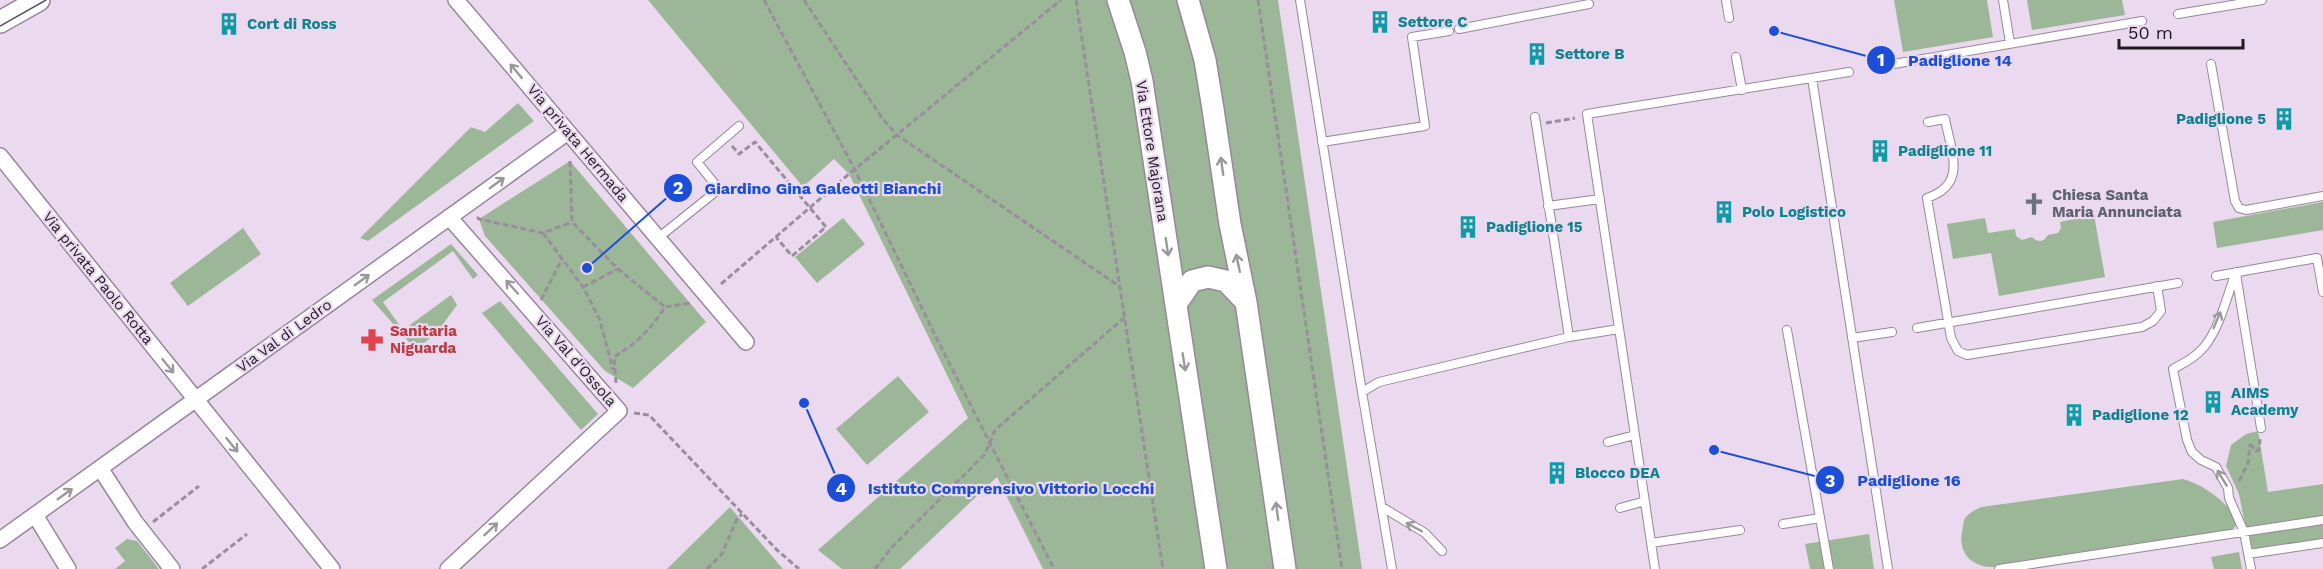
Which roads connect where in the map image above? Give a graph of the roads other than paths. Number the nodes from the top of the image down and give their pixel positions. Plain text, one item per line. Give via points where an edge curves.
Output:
1 (39, 0) edge
2 (456, 0) edge
3 (1118, 0) edge
4 (1188, 0) edge
5 (1300, 0) edge
6 (1726, 0) edge
7 (2003, 0) edge
8 (2262, 0) edge
9 (1589, 4) dead end
10 (2178, 14) dead end
11 (1729, 18) dead end
12 (2142, 21) dead end
13 (0, 22) edge
14 (1459, 29) dead end
15 (1449, 30) dead end
16 (2010, 43) junction
17 (1736, 57) dead end
18 (1888, 64) dead end
19 (2211, 64) dead end
20 (1849, 72) dead end
21 (1812, 78) junction
22 (1742, 90) junction
23 (1535, 121) road end
24 (1928, 122) dead end
25 (739, 126) dead end
26 (568, 132) junction
27 (1322, 142) junction
28 (0, 156) edge
29 (2323, 196) edge
30 (1600, 199) junction
31 (1548, 206) junction
32 (449, 217) junction
33 (658, 238) junction
34 (2236, 272) junction
35 (2216, 276) dead end
36 (2178, 283) dead end
37 (2157, 286) junction
38 (2323, 295) edge
39 (1246, 302) junction
40 (1176, 304) junction
41 (1948, 323) junction
42 (1917, 328) dead end
43 (1620, 329) junction
44 (1787, 330) dead end
45 (1892, 332) dead end
46 (1569, 337) junction
47 (1852, 338) junction
48 (746, 342) dead end
49 (1362, 392) junction
50 (195, 400) junction
51 (2261, 428) road end
52 (1635, 435) junction
53 (1608, 442) dead end
54 (100, 468) junction
55 (1645, 501) junction
56 (1382, 507) junction
57 (1620, 508) dead end
58 (35, 515) junction
59 (1820, 518) junction
60 (2323, 520) edge
61 (1783, 524) dead end
62 (1740, 530) dead end
63 (2244, 532) junction
64 (0, 540) edge
65 (1651, 543) junction
66 (2323, 543) edge
67 (1442, 551) dead end
68 (2248, 554) junction
69 (68, 569) edge
70 (172, 569) edge
71 (332, 569) edge
72 (448, 569) edge
73 (1216, 569) edge
74 (1285, 569) edge
75 (1392, 569) edge
76 (1655, 569) edge
77 (1829, 569) edge
78 (1887, 569) edge
79 (1999, 569) edge
80 (2251, 569) edge

1 - 13 street
26 -> 2 street, Via privata Hermada
3 -> 40 street, Via Ettore Majorana via 1142,81
39 -> 4 street via 1205,60
5 - 27 lane
6 - 11 lane
7 - 16 lane
8 - 10 lane
9 - 14 lane
12 - 16 lane
15 - 27 lane via 1412,37 1425,126
16 - 18 lane
17 - 22 lane
19 - 29 lane via 2239,208
20 - 21 lane
21 - 22 lane
21 - 47 lane
22 - 30 lane via 1587,114
23 - 31 lane
24 - 41 lane via 1945,119 1955,173 1941,194 1928,198
25 - 33 lane via 697,162 719,189
32 -> 26 street, Via Val di Ledro
26 - 33 street, Via privata Hermada
27 - 49 lane
28 -> 50 street, Via privata Paolo Rotta
30 - 31 lane
30 - 43 lane
31 - 46 lane
50 -> 32 street, Via Val di Ledro
72 -> 32 street, Via Val d'Ossola via 619,411
33 - 48 street, Via privata Hermada
34 - 35 lane
34 - 38 lane via 2317,258
34 - 51 lane
63 -> 34 lane via 2216,467 2192,452 2173,369 2205,346
36 - 37 lane
37 - 41 lane
37 - 41 lane via 2161,311 2142,327 1967,355 1958,351
39 - 40 street via 1226,281 1208,277 1192,281
74 -> 39 street
40 -> 73 street, Via Ettore Majorana
41 - 42 lane
43 - 46 lane
43 - 52 lane
44 - 59 lane
45 - 47 lane
46 - 49 lane via 1379,382
47 - 78 lane
49 - 56 lane
50 - 54 street, Via Val di Ledro
50 -> 71 street, Via privata Paolo Rotta
52 - 53 lane
52 - 55 lane
58 -> 54 street, Via Val di Ledro
54 - 70 street
55 - 57 lane
55 - 65 lane
67 -> 56 lane via 1425,533
56 - 75 lane
58 - 64 street, Via Val di Ledro
58 - 69 street
59 - 61 lane
59 - 77 lane
60 - 63 lane
62 - 65 lane
63 - 68 lane
63 - 79 lane
65 - 76 lane
66 - 68 lane
68 - 80 lane

